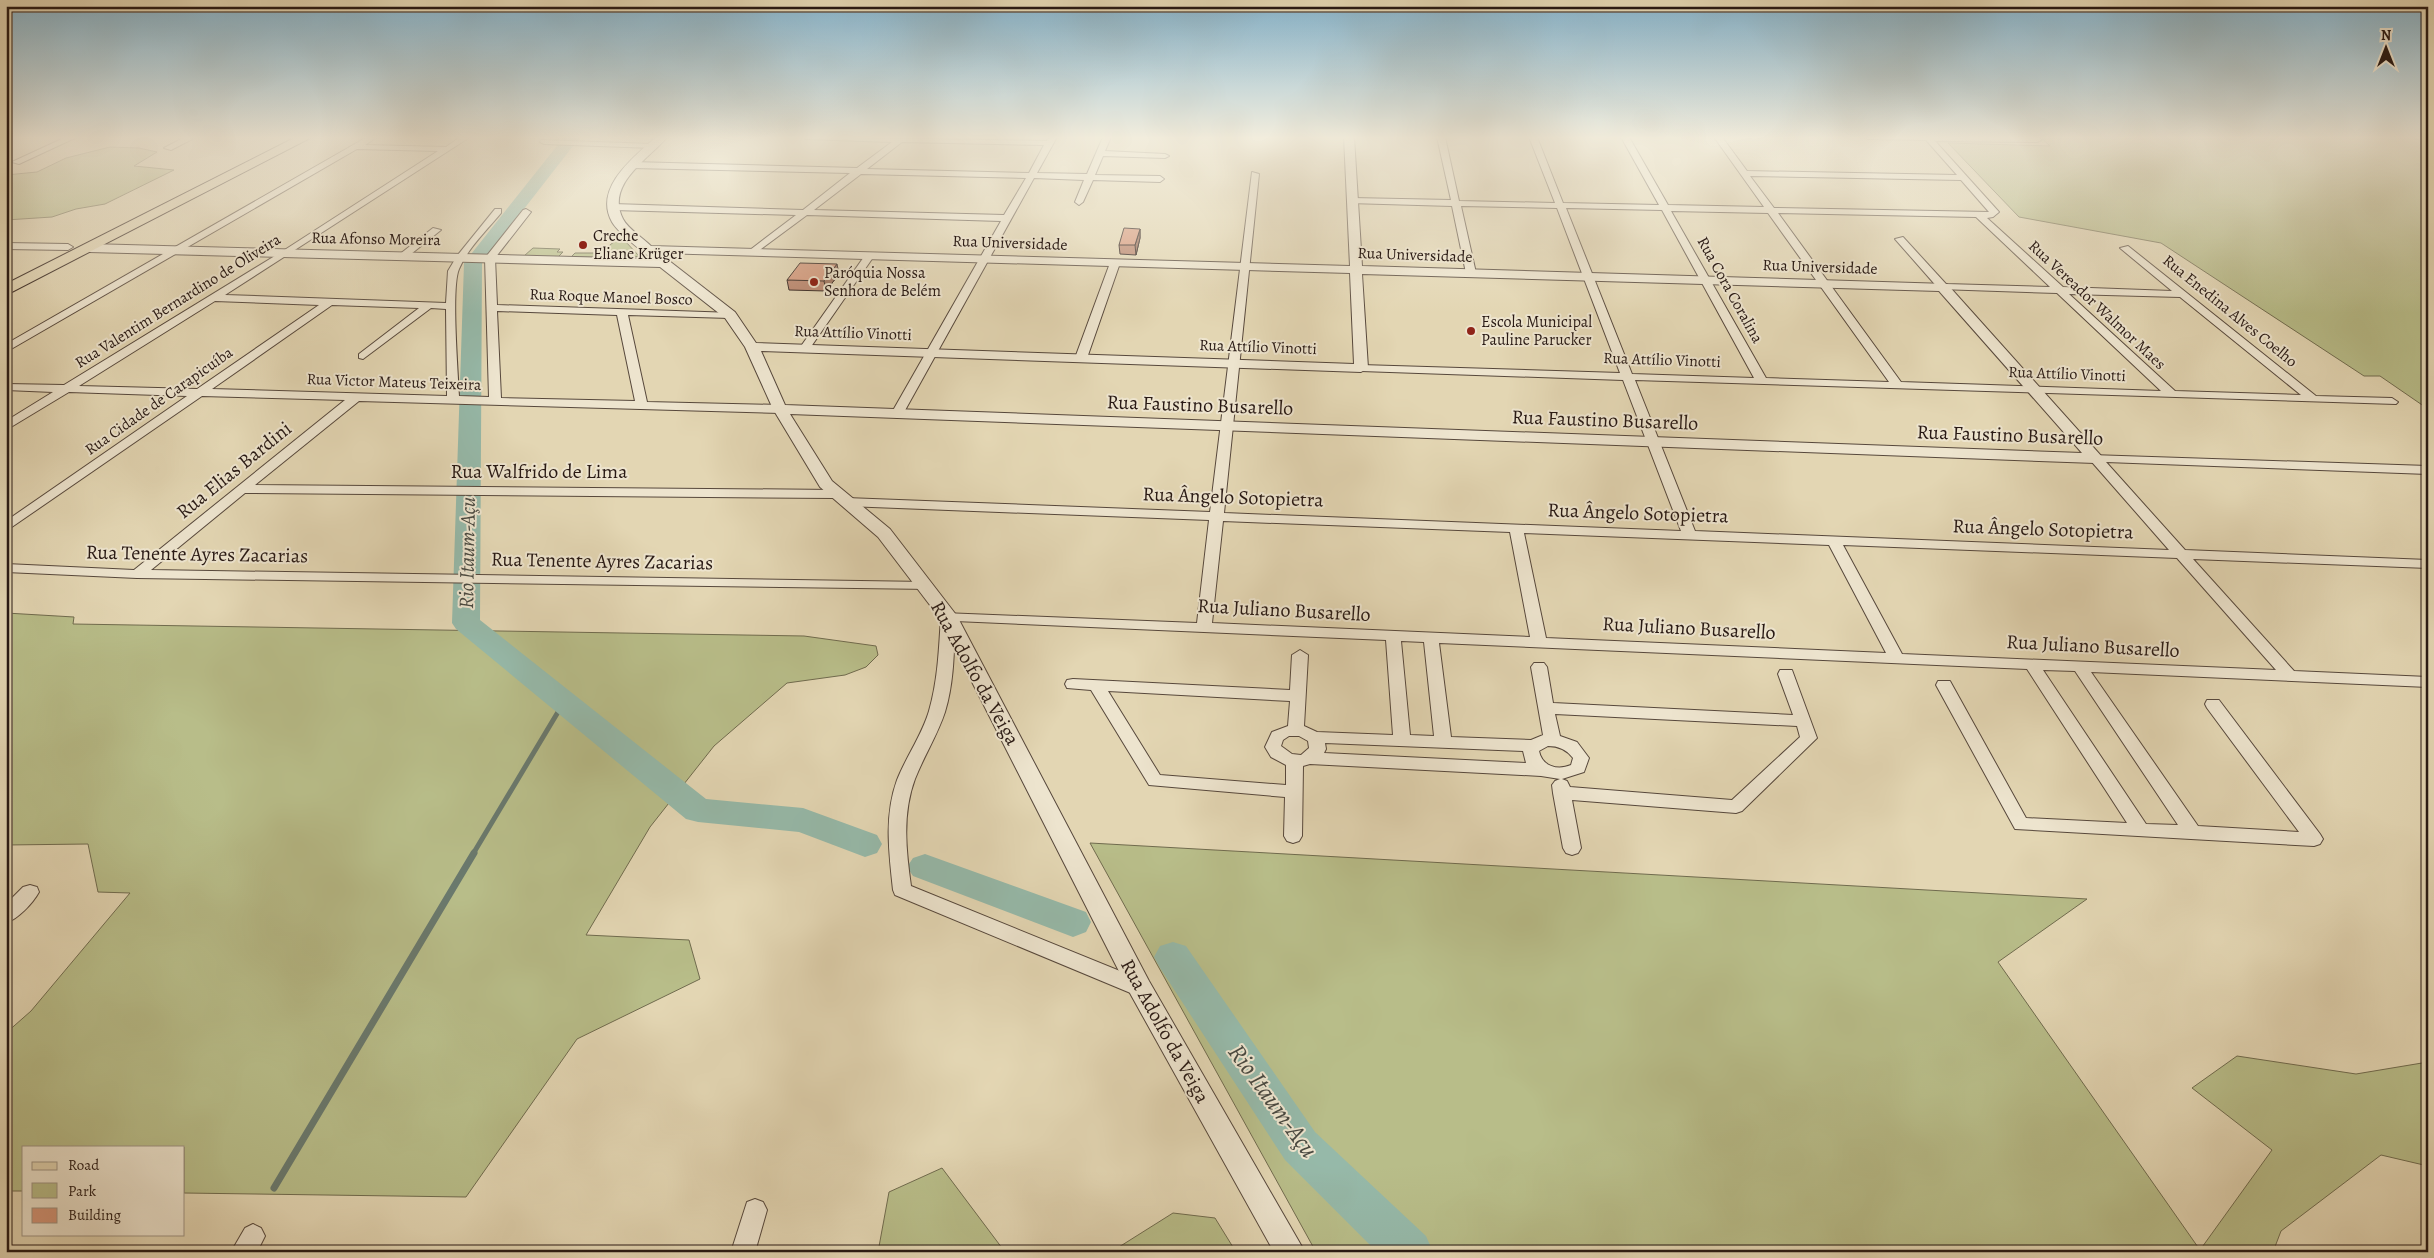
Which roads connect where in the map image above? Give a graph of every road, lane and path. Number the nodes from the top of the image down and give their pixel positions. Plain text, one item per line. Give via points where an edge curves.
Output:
1 (172, 196) edge
2 (191, 196) edge
3 (272, 196) edge
4 (375, 196) edge
5 (616, 196) edge
6 (827, 196) edge
7 (1020, 196) edge
8 (1082, 196) edge
9 (1253, 196) edge
10 (1352, 196) edge
11 (1454, 196) edge
12 (1556, 196) edge
13 (1658, 196) edge
14 (1760, 196) edge
15 (1980, 196) edge
16 (1352, 201) junction
17 (1079, 202) dead end
18 (1456, 204) junction
19 (1560, 206) junction
20 (614, 207) junction
21 (1665, 208) junction
22 (1771, 211) junction
23 (498, 212) dead end
24 (526, 212) dead end
25 (806, 212) junction
26 (1980, 216) junction
27 (1008, 218) junction
28 (436, 230) dead end
29 (1900, 239) dead end
30 (6, 246) edge
31 (89, 248) junction
32 (2126, 248) dead end
33 (646, 249) junction
34 (63, 250) junction
35 (179, 250) junction
36 (754, 252) junction
37 (286, 253) junction
38 (403, 256) junction
39 (870, 256) junction
40 (464, 258) junction
41 (487, 258) junction
42 (984, 259) junction
43 (663, 263) junction
44 (1115, 263) junction
45 (1245, 266) junction
46 (1356, 270) junction
47 (1471, 273) junction
48 (1588, 276) junction
49 (6, 278) edge
50 (1705, 280) junction
51 (1824, 283) junction
52 (1943, 287) junction
53 (6, 290) edge
54 (2060, 290) junction
55 (2182, 294) junction
56 (213, 298) junction
57 (330, 302) junction
58 (429, 306) junction
59 (451, 306) junction
60 (491, 308) junction
61 (622, 312) junction
62 (730, 316) junction
63 (752, 347) junction
64 (6, 349) edge
65 (804, 349) junction
66 (931, 353) junction
67 (363, 356) dead end
68 (1081, 358) junction
69 (1234, 364) junction
70 (1361, 368) junction
71 (1628, 377) junction
72 (1762, 381) junction
73 (1898, 386) junction
74 (6, 387) edge
75 (68, 388) junction
76 (2035, 390) junction
77 (200, 392) junction
78 (2172, 395) junction
79 (356, 397) junction
80 (457, 400) junction
81 (2314, 400) junction
82 (496, 401) junction
83 (2392, 402) dead end
84 (642, 405) junction
85 (780, 409) junction
86 (897, 414) junction
87 (6, 426) edge
88 (1227, 426) junction
89 (1653, 442) junction
90 (2095, 458) junction
91 (2428, 470) edge
92 (243, 488) junction
93 (841, 498) junction
94 (1217, 516) junction
95 (6, 527) edge
96 (1516, 528) junction
97 (1690, 535) junction
98 (1834, 541) junction
99 (2181, 554) junction
100 (2428, 564) edge
101 (6, 568) edge
102 (137, 574) junction
103 (926, 586) junction
104 (948, 616) junction
105 (1204, 628) junction
106 (1393, 636) junction
107 (1431, 638) junction
108 (1539, 643) junction
109 (1300, 655) dead end
110 (1897, 659) junction
111 (2032, 665) junction
112 (1539, 667) dead end
113 (2080, 667) junction
114 (1786, 674) dead end
115 (2290, 676) junction
116 (2428, 682) edge
117 (1073, 684) dead end
118 (1096, 685) junction
119 (1944, 685) dead end
120 (1298, 696) junction
121 (2213, 704) dead end
122 (1545, 708) junction
123 (1804, 721) junction
124 (1296, 730) junction
125 (1313, 737) junction
126 (1402, 739) junction
127 (1552, 740) junction
128 (1443, 741) junction
129 (1534, 746) junction
130 (1303, 759) junction
131 (1551, 772) junction
132 (1294, 792) junction
133 (1562, 793) junction
134 (2141, 830) junction
135 (2193, 833) junction
136 (1293, 836) dead end
137 (1572, 848) dead end
138 (30, 892) dead end
139 (6, 916) edge
140 (1140, 988) junction
141 (756, 1210) dead end
142 (743, 1252) edge
143 (1290, 1252) edge

1 - 34 main road
2 - 31 main road
3 - 35 street
4 - 37 street, Rua Valentim Bernardino de Oliveira
5 - 20 street
6 - 25 street
7 - 27 street
8 - 17 street
9 - 45 street
10 - 16 street
11 - 18 street
12 - 19 street
13 - 21 street, Rua Cora Coralina
14 - 22 street
15 - 26 street via 1994,212
16 - 18 street
16 - 46 street
18 - 19 street
18 - 47 street
19 - 21 street
19 - 48 street
20 - 25 street
20 - 33 street, Rua Adolfo da Veiga via 618,222
21 - 22 street
21 - 50 street, Rua Cora Coralina
22 - 26 street
22 - 51 street
23 - 40 street
24 - 41 street
25 - 27 street
25 - 36 street
26 - 54 street, Rua Vereador Walmor Maes
27 - 42 street
28 - 38 street
29 - 52 street
30 - 34 street
31 - 34 main road
31 - 35 street, Rua Afonso Moreira
31 - 53 main road
32 - 55 street, Rua Enedina Alves Coelho
33 - 36 street, Rua Universidade
33 - 43 street, Rua Adolfo da Veiga
34 - 49 main road
35 - 37 street, Rua Afonso Moreira
35 - 64 street
36 - 39 street, Rua Universidade
37 - 38 street, Rua Afonso Moreira
37 - 56 street, Rua Valentim Bernardino de Oliveira
38 - 40 street, Rua Afonso Moreira
39 - 42 street, Rua Universidade
39 - 65 street
40 - 41 street, Rua Afonso Moreira
40 - 59 street via 453,271
41 - 43 street, Rua Afonso Moreira
41 - 60 street
42 - 44 street, Rua Universidade
42 - 66 street
43 - 62 street, Rua Adolfo da Veiga
44 - 45 street, Rua Universidade
44 - 68 street
45 - 46 street, Rua Universidade
45 - 69 street
46 - 47 street, Rua Universidade
46 - 70 street
47 - 48 street, Rua Universidade
48 - 50 street, Rua Universidade
48 - 71 street
50 - 51 street, Rua Universidade
50 - 72 street, Rua Cora Coralina
51 - 52 street, Rua Universidade
51 - 73 street
52 - 54 street, Rua Universidade
52 - 76 street
54 - 55 street, Rua Universidade
54 - 78 street, Rua Vereador Walmor Maes
55 - 81 street, Rua Enedina Alves Coelho
56 - 57 street
56 - 75 street, Rua Valentim Bernardino de Oliveira
57 - 58 street
57 - 77 street, Rua Cidade de Carapicuíba
58 - 59 street
58 - 67 street
59 - 80 street
60 - 61 street, Rua Roque Manoel Bosco
60 - 82 street
61 - 62 street, Rua Roque Manoel Bosco
61 - 84 street
62 - 63 street, Rua Adolfo da Veiga
63 - 65 street, Rua Attílio Vinotti
63 - 85 street, Rua Adolfo da Veiga
65 - 66 street, Rua Attílio Vinotti
66 - 68 street, Rua Attílio Vinotti
66 - 86 street
68 - 69 street, Rua Attílio Vinotti
69 - 70 street, Rua Attílio Vinotti
69 - 88 street
70 - 71 street, Rua Attílio Vinotti
71 - 72 street, Rua Attílio Vinotti
71 - 89 street
72 - 73 street, Rua Attílio Vinotti
73 - 76 street, Rua Attílio Vinotti
74 - 75 street, Rua Victor Mateus Teixeira
75 - 77 street, Rua Victor Mateus Teixeira
75 - 87 street, Rua Valentim Bernardino de Oliveira
76 - 78 street, Rua Attílio Vinotti
76 - 90 street
77 - 79 street, Rua Victor Mateus Teixeira
77 - 95 street, Rua Cidade de Carapicuíba
78 - 81 street, Rua Attílio Vinotti
79 - 80 street, Rua Victor Mateus Teixeira
79 - 92 street, Rua Elias Bardini
80 - 82 street, Rua Victor Mateus Teixeira
81 - 83 street, Rua Attílio Vinotti
82 - 84 street, Rua Victor Mateus Teixeira
84 - 85 street, Rua Victor Mateus Teixeira
85 - 86 street, Rua Faustino Busarello
85 - 93 street, Rua Adolfo da Veiga via 826,484
86 - 88 street, Rua Faustino Busarello
88 - 89 street, Rua Faustino Busarello
88 - 94 street
89 - 90 street, Rua Faustino Busarello
89 - 97 street
90 - 91 street, Rua Faustino Busarello
90 - 99 street
92 - 93 street, Rua Walfrido de Lima
92 - 102 street, Rua Elias Bardini
93 - 94 street, Rua Ângelo Sotopietra
93 - 103 street, Rua Adolfo da Veiga via 884,533
94 - 96 street, Rua Ângelo Sotopietra
94 - 105 street
96 - 97 street, Rua Ângelo Sotopietra
96 - 108 street
97 - 98 street, Rua Ângelo Sotopietra
98 - 99 street, Rua Ângelo Sotopietra
98 - 110 street
99 - 100 street, Rua Ângelo Sotopietra
99 - 115 street
101 - 102 street, Rua Tenente Ayres Zacarias
102 - 103 street, Rua Tenente Ayres Zacarias
103 - 104 street, Rua Adolfo da Veiga
104 - 105 street, Rua Juliano Busarello
104 - 140 street, Rua Adolfo da Veiga
104 - 140 street via 943,686 937,712 905,782 898,812 896,839 902,890
105 - 106 street, Rua Juliano Busarello
106 - 107 street, Rua Juliano Busarello
106 - 126 street
107 - 108 street, Rua Juliano Busarello
107 - 128 street
108 - 110 street, Rua Juliano Busarello
109 - 120 street
110 - 111 street, Rua Juliano Busarello
111 - 113 street, Rua Juliano Busarello
111 - 134 street
112 - 122 street
113 - 115 street, Rua Juliano Busarello
113 - 135 street
114 - 123 street
115 - 116 street, Rua Juliano Busarello
117 - 118 street
118 - 120 street
118 - 132 street via 1155,781
119 - 134 street via 2021,824
120 - 124 street
121 - 135 street via 2314,839
122 - 123 street
122 - 127 street
123 - 133 street via 1809,738 1736,807
124 - 125 street
124 - 130 street via 1281,733 1273,747 1281,757
125 - 126 street
125 - 130 street via 1318,749
126 - 128 street
127 - 129 street
127 - 131 street via 1574,748 1580,763 1573,771
128 - 129 street
129 - 131 street via 1532,761
130 - 131 street
130 - 132 street
131 - 133 street
132 - 136 street
133 - 137 street
134 - 135 street
138 - 139 street
140 - 143 street, Rua Adolfo da Veiga
141 - 142 street

